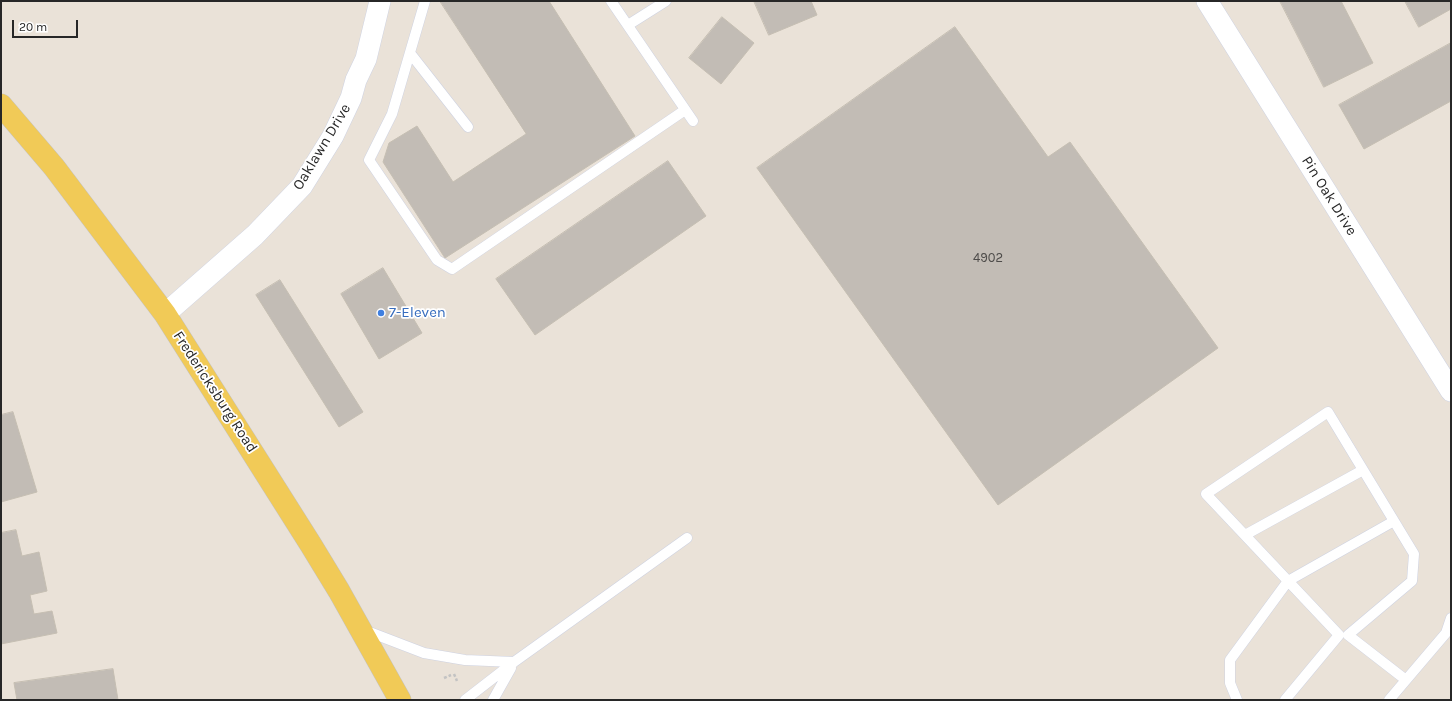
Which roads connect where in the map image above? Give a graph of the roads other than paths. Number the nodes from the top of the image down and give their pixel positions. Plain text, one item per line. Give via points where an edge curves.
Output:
1 (380, 1) edge
2 (425, 1) edge
3 (611, 1) edge
4 (666, 1) edge
5 (1207, 1) edge
6 (628, 25) junction
7 (410, 53) junction
8 (1, 105) edge
9 (685, 110) junction
10 (693, 121) dead end
11 (468, 127) dead end
12 (165, 314) junction
13 (1451, 391) edge
14 (1363, 470) junction
15 (1394, 521) junction
16 (1245, 535) junction
17 (687, 538) dead end
18 (1288, 581) junction
19 (1451, 618) edge
20 (360, 629) junction
21 (1344, 635) junction
22 (514, 662) junction
23 (1406, 680) junction
24 (400, 700) edge
25 (465, 700) edge
26 (493, 700) edge
27 (1237, 700) edge
28 (1285, 700) edge
29 (1389, 700) edge

1 - 12 street, Oaklawn Drive via 366,59 351,98 333,136 302,186 255,235
2 - 7 lane
3 - 6 lane
4 - 6 lane
5 - 13 street, Pin Oak Drive
6 - 9 lane
7 - 9 lane via 392,114 369,160 437,260 452,269
7 - 11 lane
8 - 12 main road, Fredericksburg Road via 54,167
9 - 10 lane
12 - 20 main road, Fredericksburg Road via 267,473
14 - 15 lane
14 - 16 lane
14 - 16 lane via 1328,412 1206,494
15 - 18 lane
15 - 21 lane via 1414,554 1412,581
16 - 18 lane
17 - 22 lane
18 - 21 lane
18 - 27 lane via 1230,660 1230,683
19 - 23 lane via 1446,633
20 - 22 lane via 424,653 465,660
20 - 24 main road, Fredericksburg Road
21 - 23 lane
21 - 28 lane
22 - 25 lane
22 - 26 lane
23 - 29 lane

